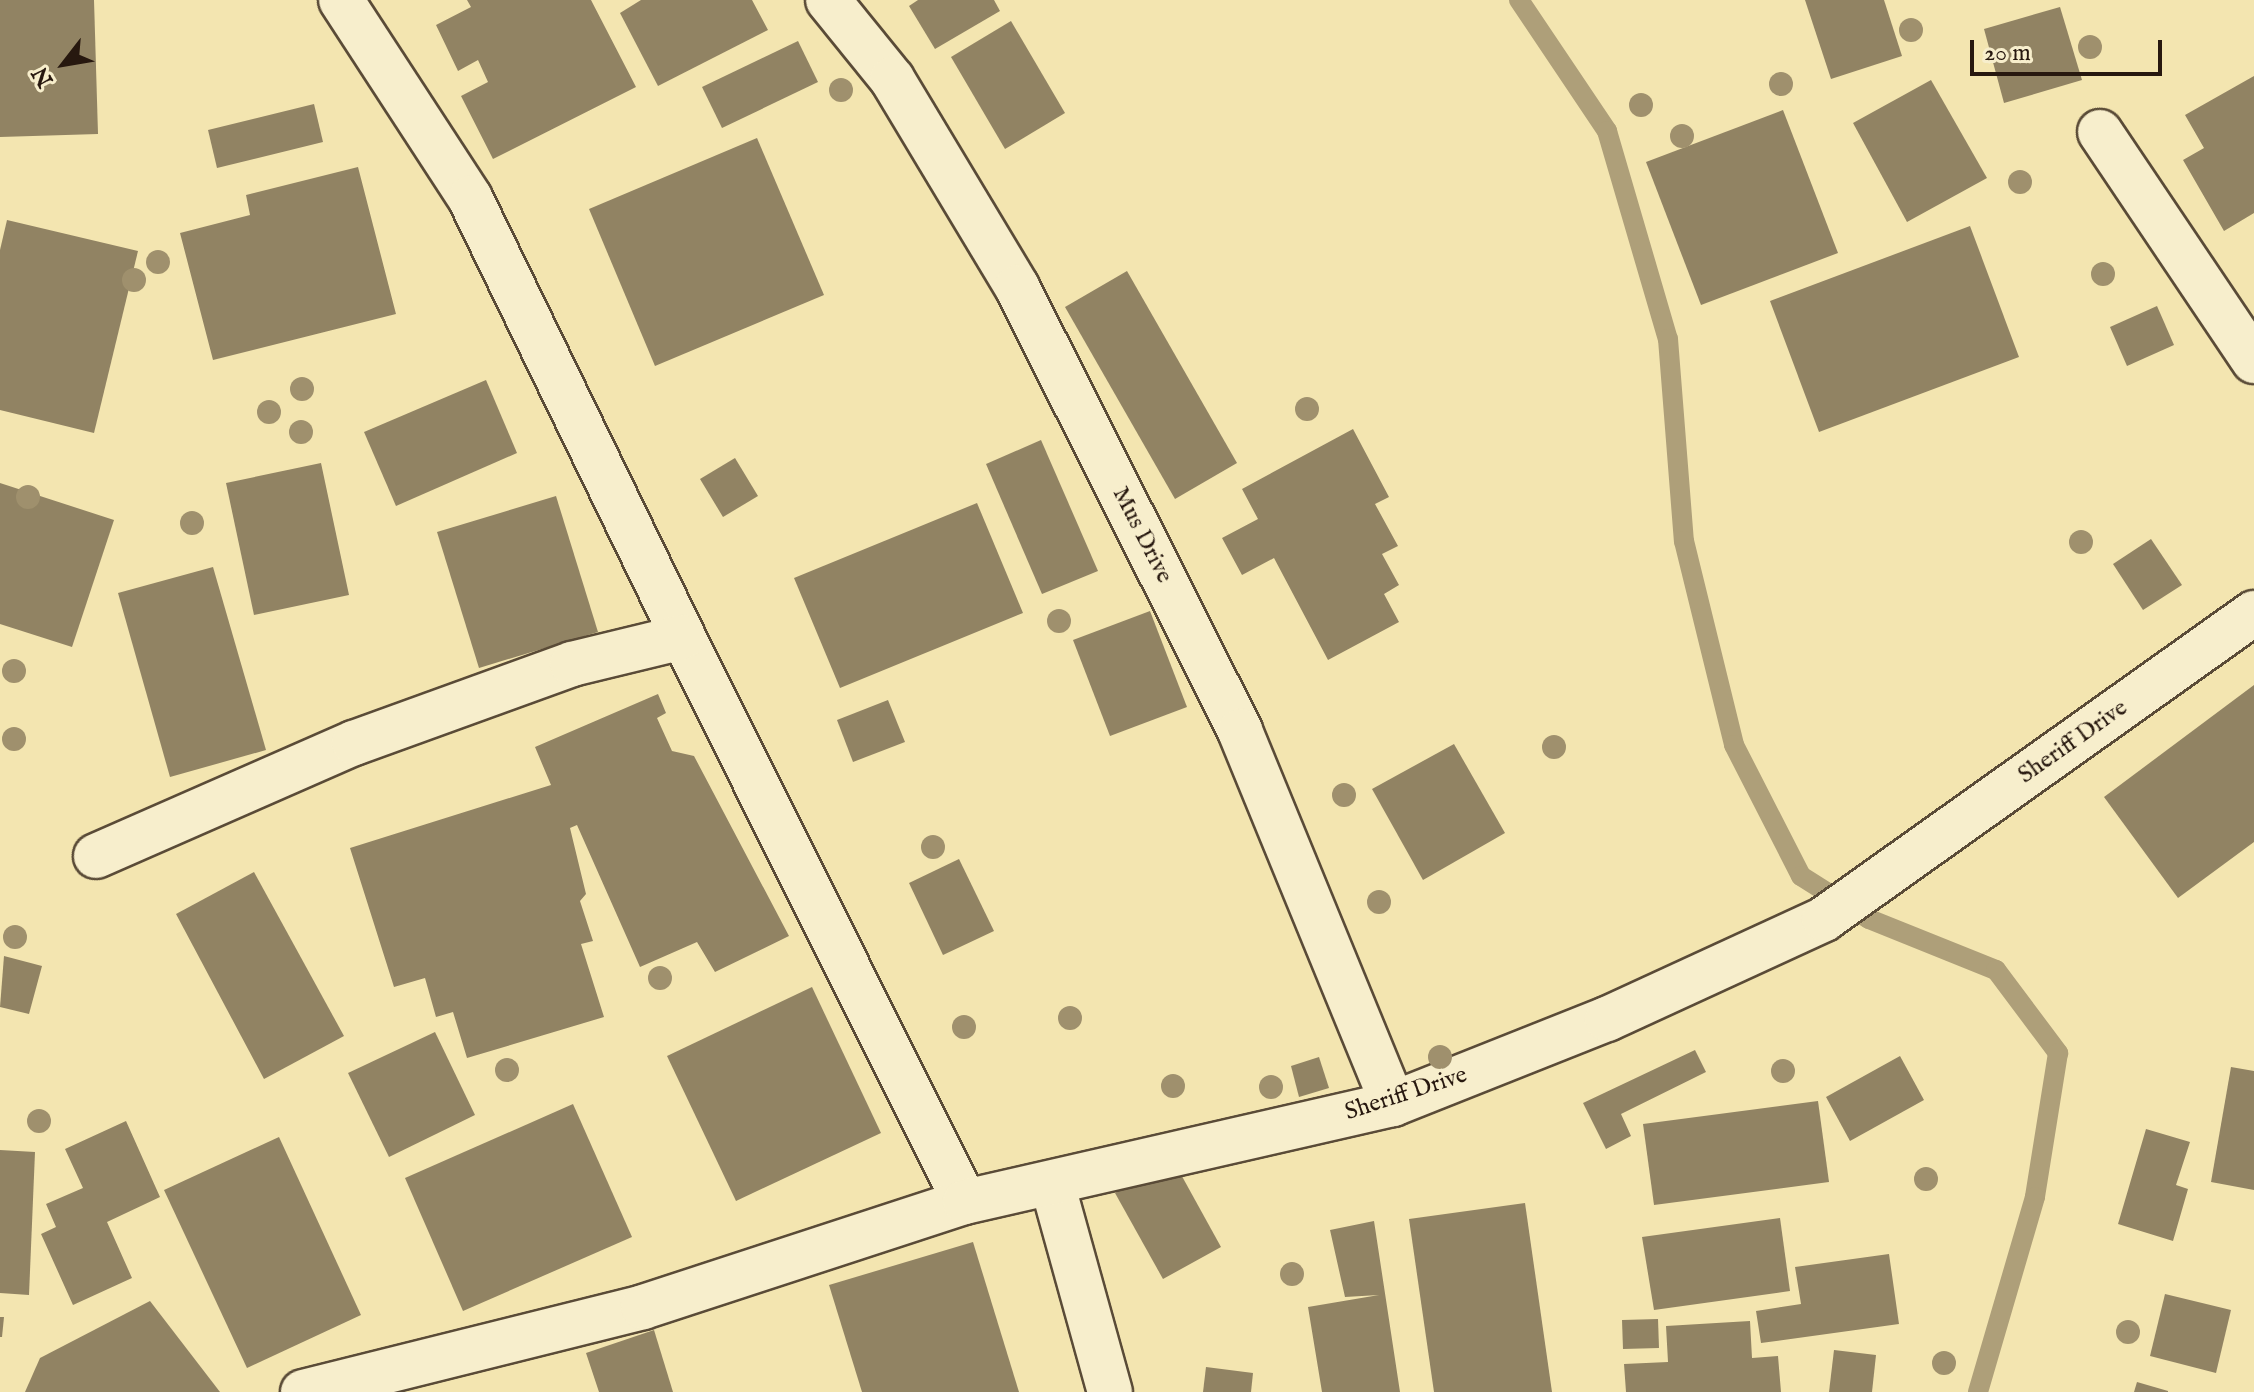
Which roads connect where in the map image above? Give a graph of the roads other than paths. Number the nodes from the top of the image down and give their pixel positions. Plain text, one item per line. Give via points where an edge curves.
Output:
1 (341, 0) edge
2 (828, 0) edge
3 (2100, 132) dead end
4 (2254, 361) edge
5 (2254, 613) edge
6 (683, 637) junction
7 (96, 856) dead end
8 (1393, 1104) junction
9 (1052, 1183) junction
10 (965, 1202) junction
11 (303, 1392) edge
12 (1110, 1392) edge

1 - 6 street via 470,198
2 - 8 street, Mus Drive via 892,79 1017,287 1240,731
3 - 4 street
5 - 8 street, Sheriff Drive via 1824,919 1607,1019
6 - 7 street via 572,664 368,738
6 - 10 street
8 - 9 street, Sheriff Drive
9 - 10 street, Sheriff Drive
9 - 12 street
10 - 11 street, Sheriff Drive via 643,1307

